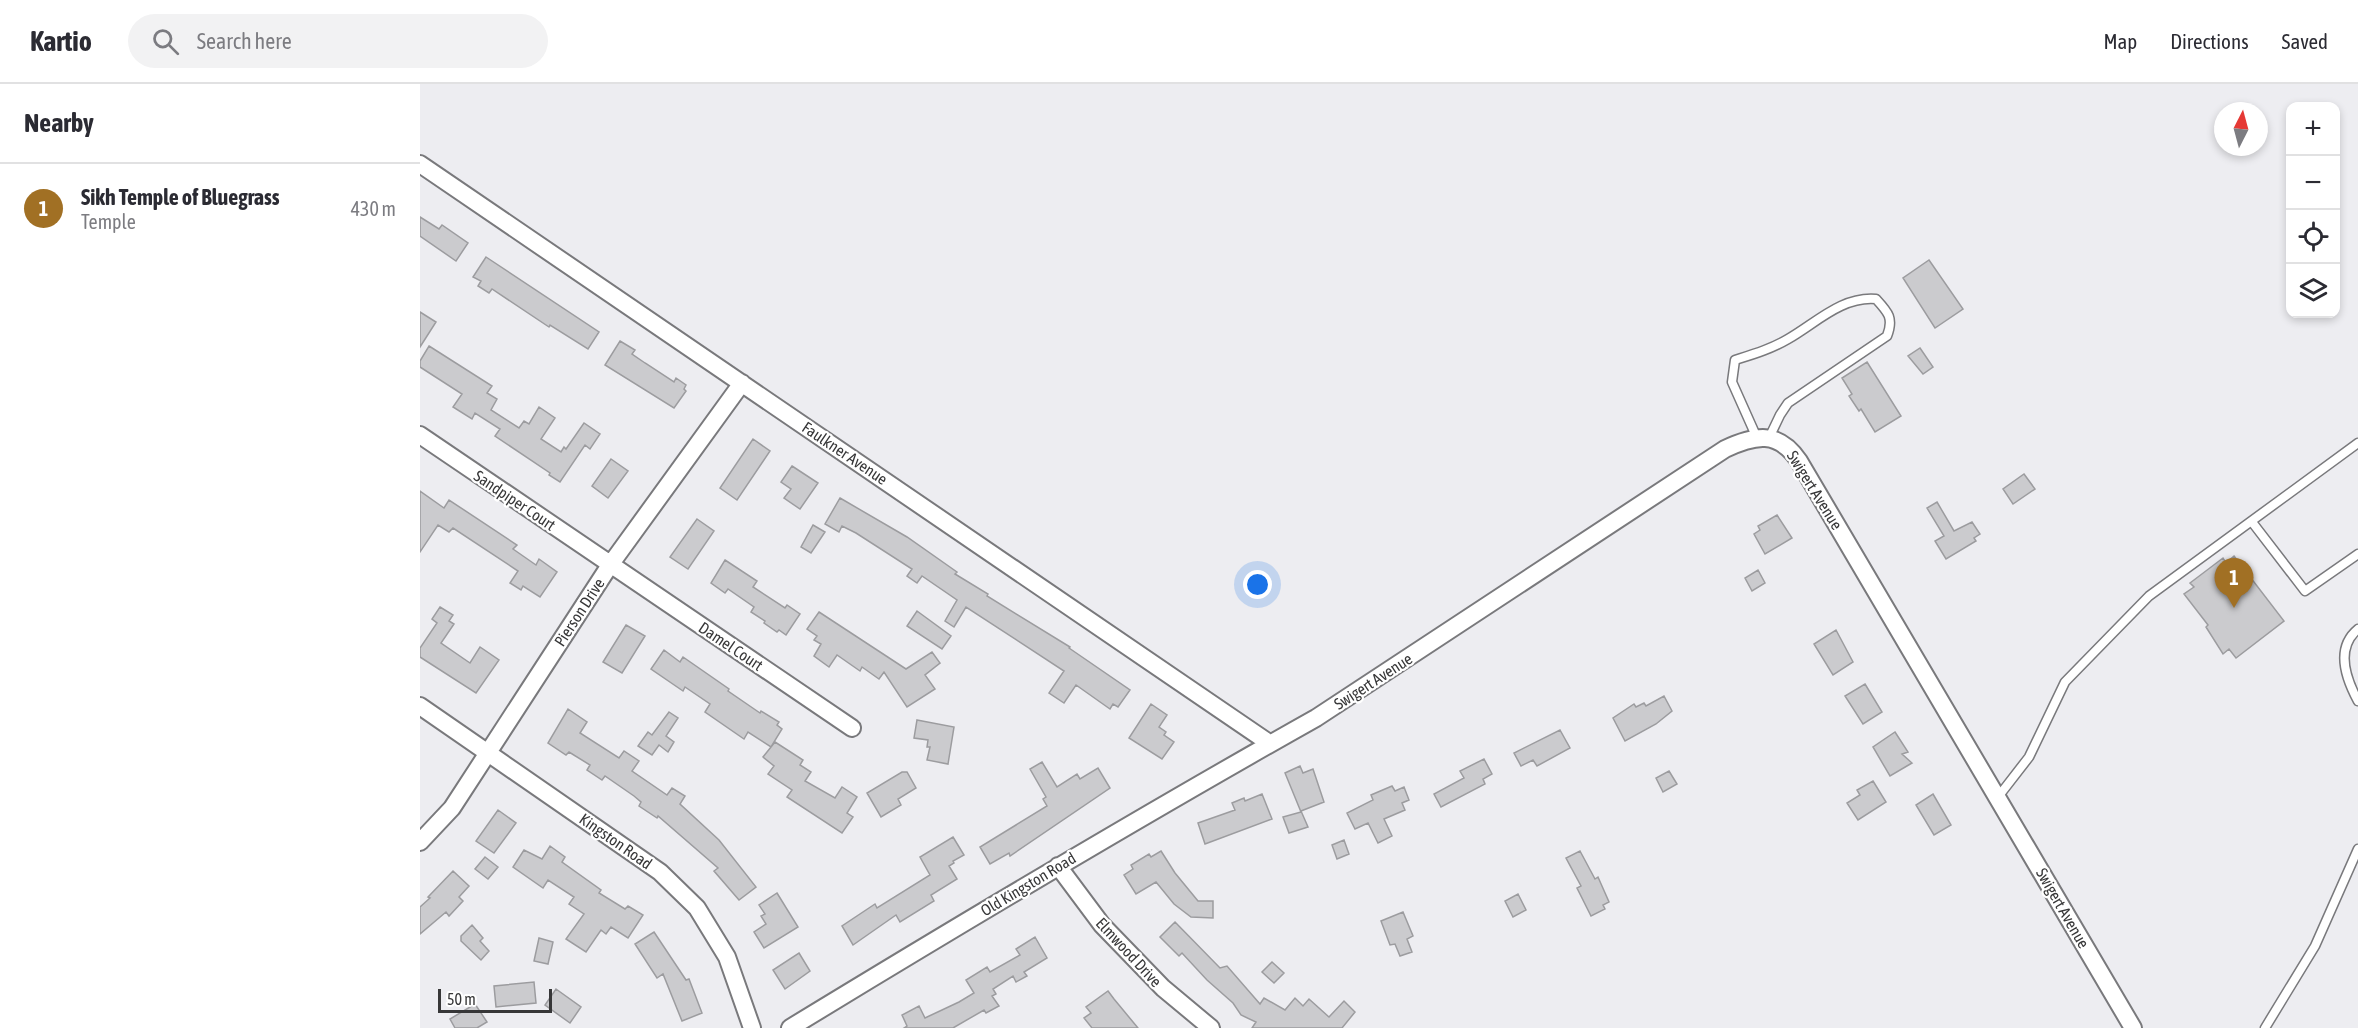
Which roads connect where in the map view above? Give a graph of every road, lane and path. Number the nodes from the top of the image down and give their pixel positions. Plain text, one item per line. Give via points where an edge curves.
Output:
1 (420, 164) edge
2 (742, 383) junction
3 (420, 435) edge
4 (1763, 438) junction
5 (2358, 443) edge
6 (2252, 522) junction
7 (2358, 554) edge
8 (610, 565) junction
9 (2358, 629) edge
10 (2358, 701) edge
11 (420, 706) edge
12 (852, 728) dead end
13 (1269, 743) junction
14 (488, 751) junction
15 (1998, 797) junction
16 (420, 842) edge
17 (2358, 849) edge
18 (1058, 866) junction
19 (752, 1028) edge
20 (790, 1028) edge
21 (1211, 1028) edge
22 (2133, 1028) edge
23 (2265, 1028) edge

1 - 2 street, Faulkner Avenue
2 - 8 street, Pierson Drive
2 - 13 street, Faulkner Avenue
3 - 8 street, Sandpiper Court
4 - 4 lane via 1788,403 1887,336 1891,325 1887,311 1876,299 1848,301 1769,349 1735,360 1732,382
4 - 13 street, Swigert Avenue via 1725,450 1316,718
4 - 15 street, Swigert Avenue via 1791,449 1799,461
5 - 6 lane
6 - 7 lane via 2305,591
6 - 15 lane via 2149,596 2065,682 2029,757
8 - 12 street, Damel Court
8 - 14 street, Pierson Drive
9 - 10 lane via 2348,637 2343,659 2348,684
11 - 14 street, Kingston Road
13 - 18 street, Old Kingston Road
14 - 16 street, Pierson Drive via 452,808
14 - 19 street, Kingston Road via 660,872 697,908 727,957
15 - 22 street, Swigert Avenue
17 - 23 lane via 2315,945
18 - 20 street, Old Kingston Road
18 - 21 street, Elmwood Drive via 1102,925 1163,988

